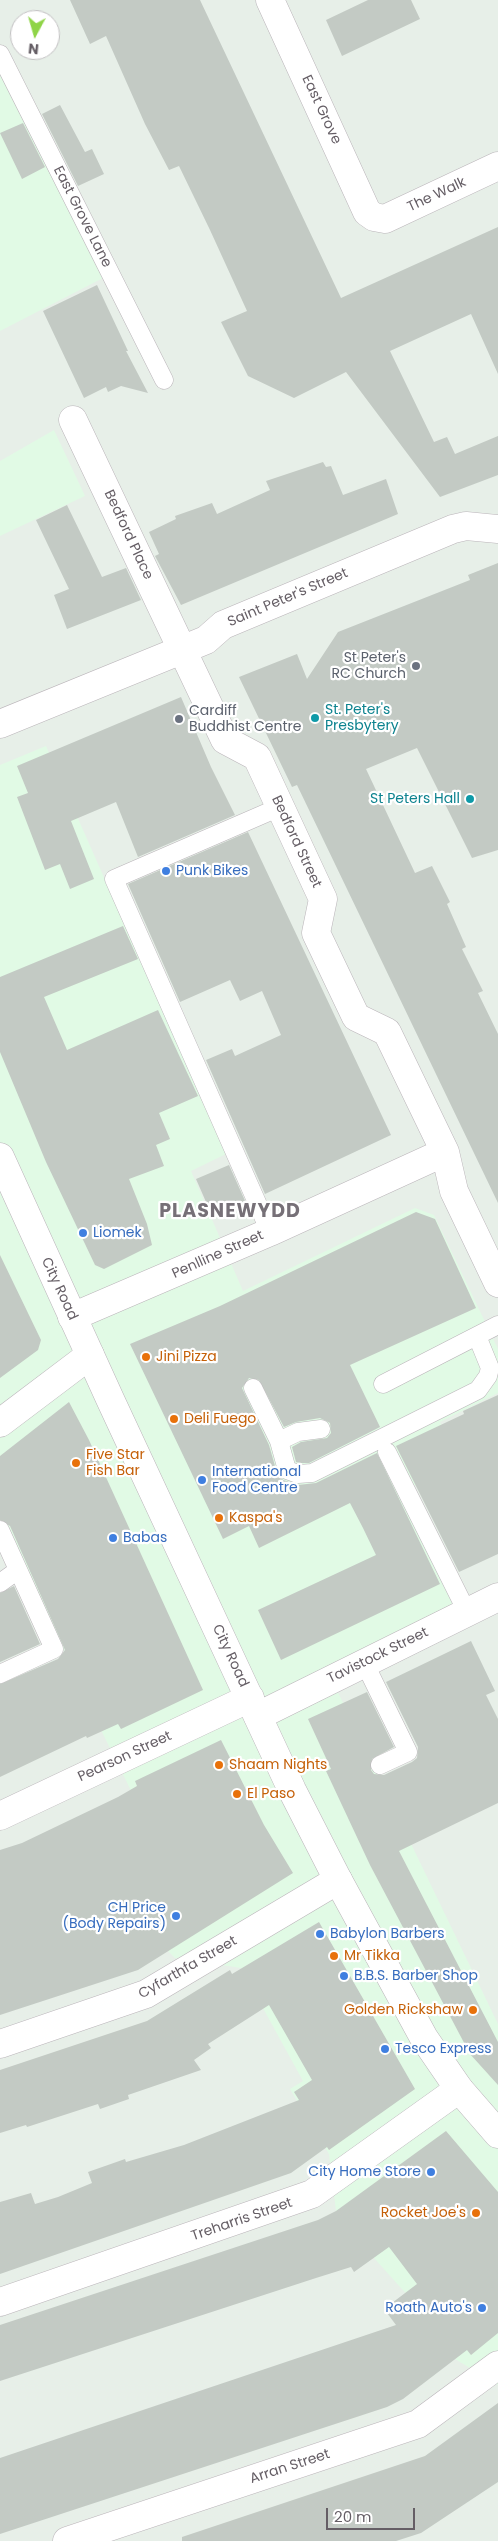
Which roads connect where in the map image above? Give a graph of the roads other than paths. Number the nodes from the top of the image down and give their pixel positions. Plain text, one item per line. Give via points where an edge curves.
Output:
1 (270, 0) edge
2 (0, 54) edge
3 (498, 166) edge
4 (374, 217) joint
5 (164, 380) dead end
6 (73, 420) dead end
7 (498, 529) edge
8 (181, 650) junction
9 (0, 724) edge
10 (280, 807) junction
11 (445, 1152) junction
12 (0, 1157) edge
13 (270, 1232) junction
14 (498, 1283) edge
15 (72, 1317) junction
16 (498, 1325) edge
17 (477, 1336) junction
18 (90, 1355) junction
19 (383, 1384) dead end
20 (253, 1388) dead end
21 (0, 1423) edge
22 (321, 1429) dead end
23 (279, 1441) junction
24 (387, 1452) dead end
25 (0, 1530) edge
26 (18, 1570) junction
27 (0, 1583) edge
28 (498, 1597) edge
29 (467, 1612) junction
30 (365, 1664) junction
31 (0, 1674) edge
32 (254, 1707) junction
33 (380, 1765) dead end
34 (0, 1816) edge
35 (338, 1880) junction
36 (0, 2044) edge
37 (459, 2089) junction
38 (498, 2134) edge
39 (0, 2302) edge
40 (498, 2365) edge
41 (67, 2541) edge

1 - 4 street, East Grove via 367,212
2 - 5 lane, East Grove Lane
3 - 4 street, The Walk via 385,219
6 - 8 street, Bedford Place
7 - 8 street, Saint Peter's Street via 466,526 453,529 223,625 206,640
8 - 9 street, Saint Peter's Street
8 - 10 street, Bedford Street via 225,740 257,757
10 - 11 street, Bedford Street via 323,899 316,933 356,1017 387,1032
10 - 13 lane via 114,879
11 - 13 street, Penlline Street
11 - 14 street, Bedford Street via 454,1191
12 - 15 street, City Road
13 - 15 street, Penlline Street
15 - 18 street, City Road
16 - 17 lane
17 - 19 lane
17 - 23 lane via 490,1368 478,1390 312,1473 298,1474 287,1470
18 - 21 street
18 - 32 street, City Road
20 - 23 lane
22 - 23 lane via 298,1432
24 - 29 lane
25 - 26 lane
26 - 27 lane
26 - 31 lane via 54,1649
28 - 29 street, Tavistock Street
29 - 30 street, Tavistock Street
30 - 32 street, Tavistock Street
30 - 33 lane via 408,1752
32 - 34 street, Pearson Street
32 - 35 street, City Road
35 - 36 street, Cyfarthfa Street via 146,1994
35 - 37 street, City Road via 424,2038
37 - 38 street, City Road
37 - 39 street, Treharris Street via 304,2198
40 - 41 street, Arran Street via 418,2424

